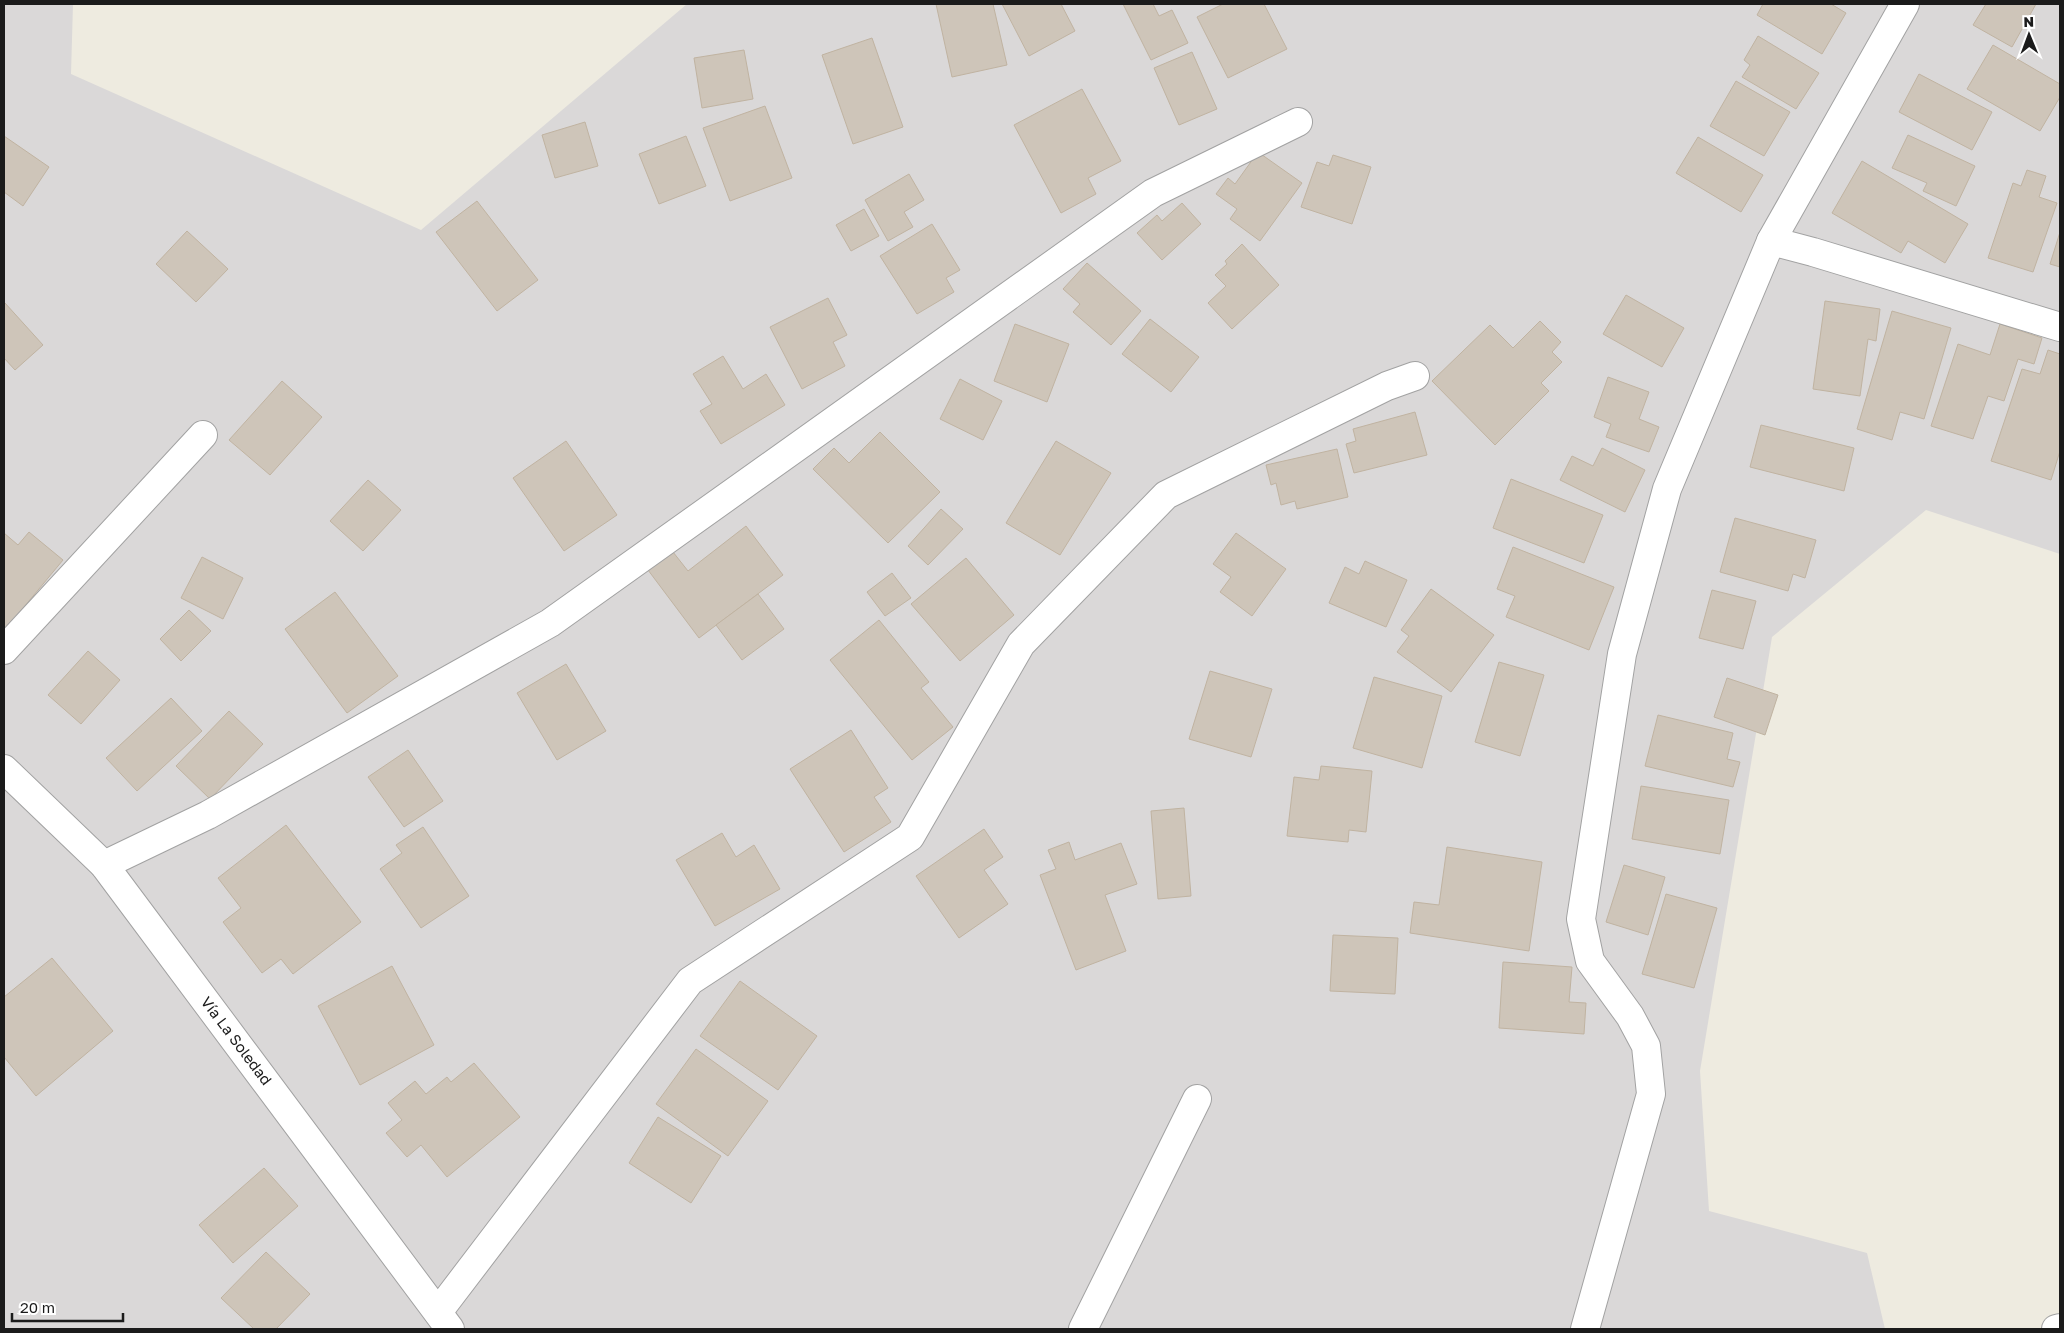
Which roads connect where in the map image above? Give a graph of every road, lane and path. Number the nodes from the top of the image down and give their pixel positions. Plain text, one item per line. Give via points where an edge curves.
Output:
1 (1905, 4) edge
2 (1298, 122) dead end
3 (1771, 241) junction
4 (2060, 327) edge
5 (1415, 376) dead end
6 (203, 435) dead end
7 (4, 650) edge
8 (4, 769) edge
9 (104, 865) junction
10 (1197, 1099) dead end
11 (444, 1321) edge
12 (2060, 1328) edge
13 (1083, 1329) edge
14 (1585, 1329) edge
15 (2056, 1329) edge

1 - 3 street
2 - 9 street via 1153,193 550,623 208,815
3 - 4 street
3 - 14 street via 1667,489 1622,654 1580,919 1590,961 1630,1016 1646,1046 1651,1094
5 - 11 street via 1387,386 1166,494 1021,644 910,837 690,981
6 - 7 street
8 - 9 street, Vía La Soledad
9 - 11 street, Vía La Soledad
10 - 13 street
12 - 15 street

